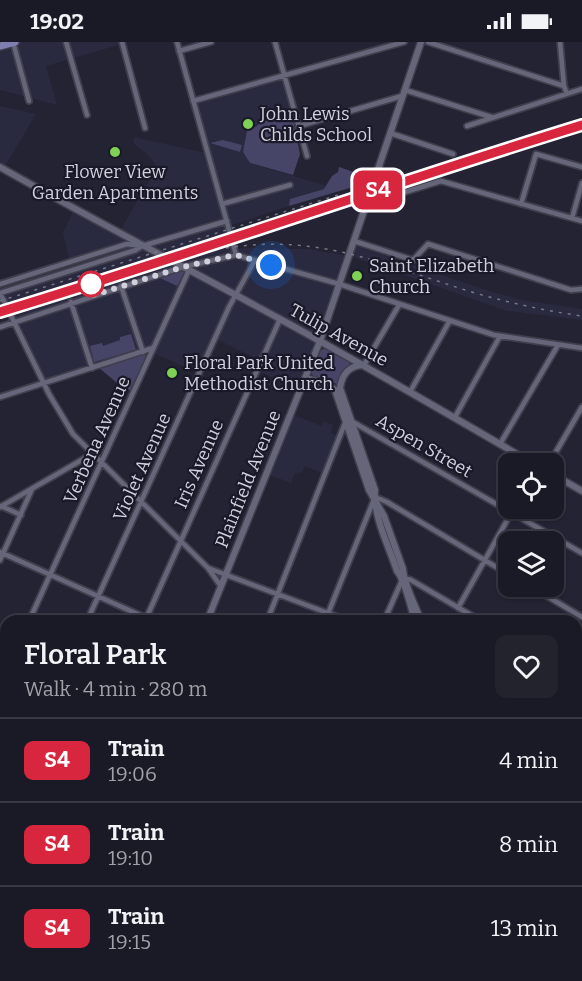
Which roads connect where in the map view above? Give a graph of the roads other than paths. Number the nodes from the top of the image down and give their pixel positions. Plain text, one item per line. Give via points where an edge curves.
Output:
1 (14, 42) edge
2 (66, 42) edge
3 (122, 42) edge
4 (177, 42) edge
5 (211, 42) edge
6 (275, 42) edge
7 (373, 42) edge
8 (404, 42) edge
9 (421, 42) edge
10 (428, 42) edge
11 (560, 42) edge
12 (0, 46) edge
13 (375, 50) junction
14 (179, 51) junction
15 (285, 76) junction
16 (564, 86) junction
17 (582, 89) edge
18 (404, 93) junction
19 (567, 94) junction
20 (29, 101) dead end
21 (194, 102) junction
22 (87, 115) dead end
23 (493, 118) junction
24 (299, 126) junction
25 (467, 126) dead end
26 (145, 128) dead end
27 (390, 134) junction
28 (453, 154) dead end
29 (307, 156) dead end
30 (582, 167) edge
31 (0, 168) edge
32 (582, 183) edge
33 (290, 185) dead end
34 (222, 204) junction
35 (366, 204) junction
36 (521, 204) junction
37 (572, 218) junction
38 (226, 221) junction
39 (582, 221) edge
40 (354, 241) junction
41 (142, 246) junction
42 (236, 255) junction
43 (255, 260) junction
44 (186, 268) junction
45 (0, 284) edge
46 (339, 284) junction
47 (122, 286) junction
48 (582, 288) edge
49 (0, 293) edge
50 (236, 296) junction
51 (71, 302) junction
52 (399, 304) junction
53 (280, 319) junction
54 (13, 322) junction
55 (449, 322) junction
56 (0, 327) edge
57 (500, 336) junction
58 (320, 341) junction
59 (558, 345) junction
60 (153, 348) junction
61 (582, 348) edge
62 (143, 352) junction
63 (364, 365) junction
64 (92, 368) junction
65 (305, 378) junction
66 (44, 383) junction
67 (337, 389) junction
68 (410, 392) junction
69 (0, 397) edge
70 (582, 407) edge
71 (455, 417) junction
72 (348, 422) junction
73 (500, 444) junction
74 (515, 453) edge
75 (555, 453) edge
76 (92, 454) junction
77 (101, 463) junction
78 (564, 481) edge
79 (32, 489) junction
80 (582, 491) edge
81 (375, 498) junction
82 (141, 502) junction
83 (498, 503) edge
84 (1, 507) edge
85 (21, 515) junction
86 (508, 519) edge
87 (526, 519) edge
88 (180, 540) junction
89 (1, 553) edge
90 (582, 553) edge
91 (0, 560) edge
92 (485, 560) junction
93 (208, 568) junction
94 (498, 568) edge
95 (226, 574) junction
96 (51, 575) junction
97 (403, 578) junction
98 (220, 585) junction
99 (278, 594) junction
100 (98, 596) junction
101 (548, 597) edge
102 (458, 608) junction
103 (328, 613) junction
104 (32, 615) edge
105 (90, 615) edge
106 (135, 615) edge
107 (147, 615) edge
108 (209, 615) edge
109 (269, 615) edge
110 (333, 615) edge
111 (386, 615) edge
112 (416, 615) edge
113 (470, 615) edge
114 (579, 615) edge

1 - 12 main road
1 - 20 street
2 - 22 street
3 - 26 street
4 - 14 street
5 - 14 street
6 - 15 street
7 - 13 street
8 - 13 street
9 - 18 main road, Plainfield Avenue
10 - 16 street
11 - 16 street
13 - 15 street
14 - 21 street
15 - 21 street
15 - 24 street
16 - 19 street
17 - 19 street
18 - 23 street
18 - 24 street
18 - 27 main road, Plainfield Avenue
19 - 23 street
21 - 34 street
23 - 25 street
24 - 29 street
27 - 28 street
27 - 35 main road, Plainfield Avenue
30 - 36 street via 536,154
31 - 41 main road, Tulip Avenue
32 - 37 street
33 - 34 street
34 - 38 street
35 - 36 street via 441,181
35 - 40 main road, Plainfield Avenue
36 - 37 street
37 - 39 street
38 - 41 street
38 - 42 street
40 - 46 main road, Plainfield Avenue
40 - 48 street via 413,260 428,244 570,290
41 - 44 main road, Tulip Avenue
41 - 45 street via 127,244
41 - 49 street
42 - 43 street
42 - 44 street
43 - 46 street
43 - 50 street, Violet Avenue
44 - 47 street
44 - 50 main road, Tulip Avenue
44 - 60 street, Verbena Avenue
46 - 52 street
46 - 58 main road, Plainfield Avenue
47 - 51 street
47 - 62 street
49 - 54 street
50 - 53 main road, Tulip Avenue
50 - 82 street, Violet Avenue
51 - 54 street
51 - 64 street
52 - 55 street
52 - 63 street
53 - 58 main road, Tulip Avenue
53 - 88 street, Iris Avenue
54 - 56 street
54 - 66 street
55 - 57 street
55 - 68 street
57 - 59 street
57 - 71 street
58 - 63 main road, Tulip Avenue
58 - 65 main road, Plainfield Avenue
59 - 61 street
59 - 73 street
60 - 62 street
60 - 77 street, Verbena Avenue
62 - 64 street
63 - 67 main road via 348,370
63 - 68 main road, Tulip Avenue
64 - 66 street
65 - 67 main road
65 - 95 main road, Plainfield Avenue
66 - 69 street
66 - 76 street via 73,434
67 - 72 main road
68 - 71 main road, Tulip Avenue
70 - 75 street
71 - 73 main road, Tulip Avenue
72 - 81 main road
72 - 83 street, Aspen Street
72 - 99 street
73 - 74 main road, Tulip Avenue
76 - 77 street
76 - 79 street
77 - 82 street
77 - 96 street, Verbena Avenue
78 - 80 main road
79 - 84 street
79 - 85 street
81 - 92 street
81 - 97 main road via 397,571
81 - 103 street
82 - 88 street
82 - 100 street, Violet Avenue
84 - 85 street
85 - 89 street
86 - 92 street
87 - 90 street, Aspen Street
88 - 93 street
88 - 107 street, Iris Avenue
89 - 91 street
89 - 96 street
92 - 94 street
92 - 102 street
93 - 95 street
93 - 98 street
95 - 98 main road, Plainfield Avenue
95 - 99 street
96 - 100 street
96 - 104 street, Verbena Avenue
97 - 102 street
97 - 111 street
97 - 112 main road
98 - 108 main road, Plainfield Avenue
99 - 103 street
99 - 109 street
100 - 105 street, Violet Avenue
100 - 106 street
101 - 114 street
102 - 113 street
103 - 110 street

